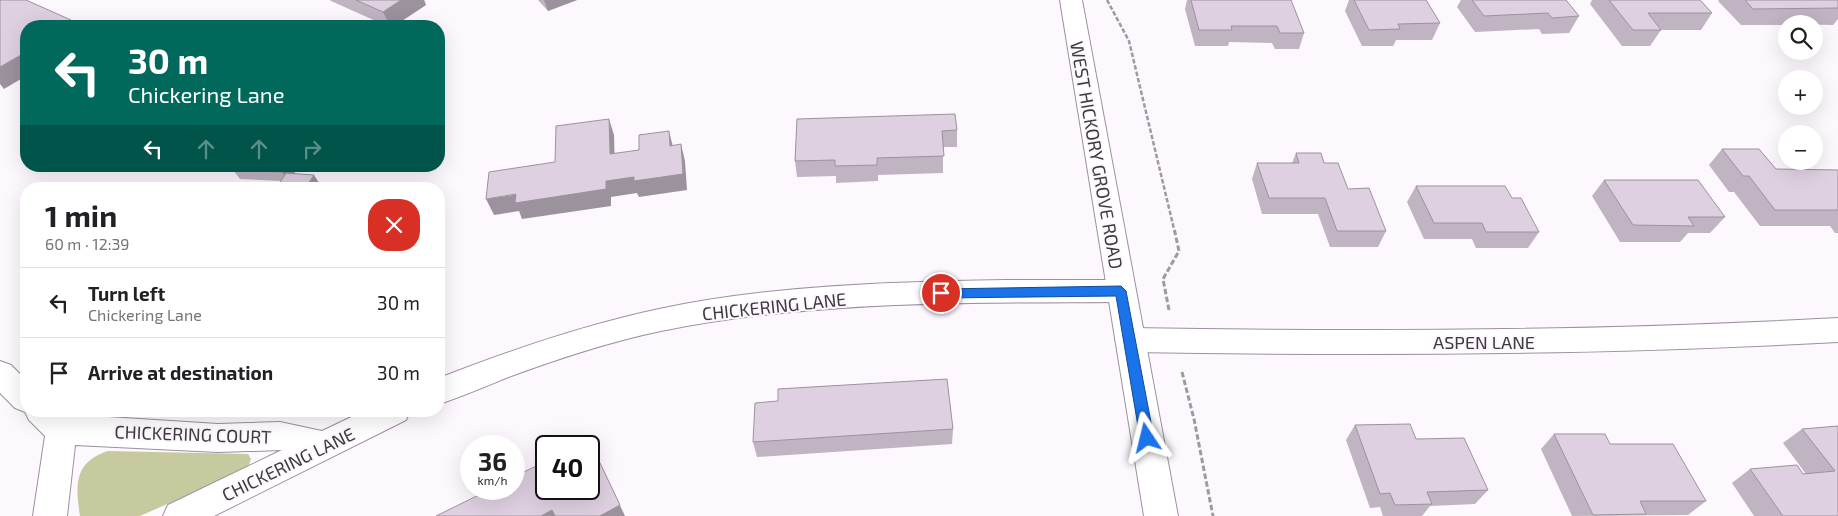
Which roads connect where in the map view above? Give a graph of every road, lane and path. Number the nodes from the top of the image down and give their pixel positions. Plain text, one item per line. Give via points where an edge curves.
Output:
1 (1071, 0) edge
2 (1108, 0) edge
3 (1121, 291) junction
4 (1168, 304) dead end
5 (1838, 330) edge
6 (1130, 340) junction
7 (0, 374) edge
8 (1185, 384) dead end
9 (445, 389) edge
10 (20, 393) edge
11 (384, 417) edge
12 (50, 421) edge
13 (324, 446) junction
14 (50, 516) edge
15 (180, 516) edge
16 (1160, 516) edge
17 (1213, 516) edge

1 - 3 street, WEST HICKORY GROVE ROAD
2 - 4 path via 1129,41 1179,251 1176,262 1165,272 1163,280
3 - 6 street, WEST HICKORY GROVE ROAD
3 - 9 street, CHICKERING LANE via 890,295 732,308 607,332 530,356
5 - 6 street, ASPEN LANE via 1648,340
6 - 16 street, WEST HICKORY GROVE ROAD
7 - 10 street
8 - 17 path
11 - 13 street, CHICKERING LANE
12 - 13 street, CHICKERING COURT via 108,431 218,438 280,436
12 - 14 street, CHICKERING COURT
13 - 15 street, CHICKERING LANE

